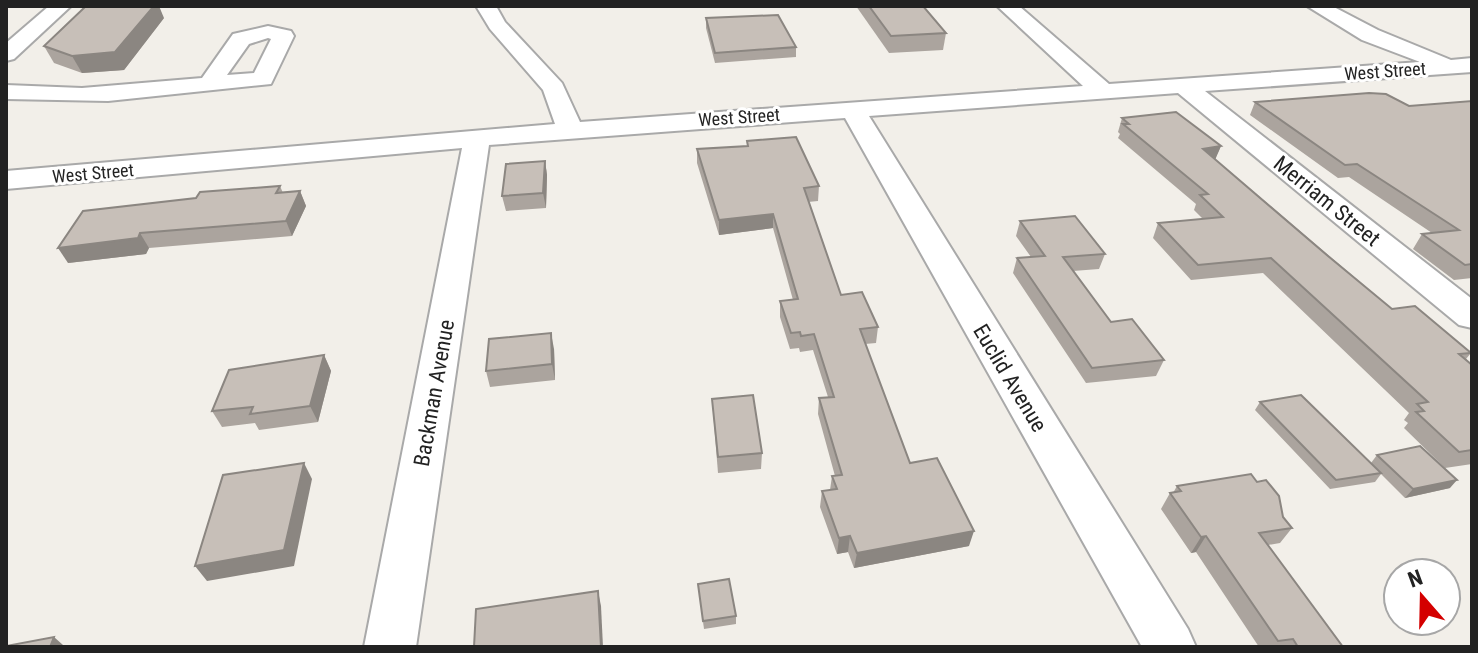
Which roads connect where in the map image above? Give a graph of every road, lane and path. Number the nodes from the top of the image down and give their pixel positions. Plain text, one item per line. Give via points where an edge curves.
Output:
1 (61, 6) edge
2 (486, 6) edge
3 (1007, 6) edge
4 (1317, 6) edge
5 (6, 54) edge
6 (1467, 68) edge
7 (209, 84) dead end
8 (1182, 85) junction
9 (1103, 91) junction
10 (6, 92) edge
11 (852, 108) junction
12 (571, 130) junction
13 (477, 138) junction
14 (6, 180) edge
15 (1472, 317) edge
16 (390, 647) edge
17 (1170, 647) edge

1 - 5 street
2 - 12 street via 554,88
3 - 9 street
4 - 6 street via 1370,35
6 - 8 street, West Street
7 - 10 street via 63,95
8 - 9 street, West Street
8 - 15 street, Merriam Street
9 - 11 street, West Street
11 - 12 street, West Street
11 - 17 street, Euclid Avenue
12 - 13 street, West Street
13 - 14 street, West Street
13 - 16 street, Backman Avenue

